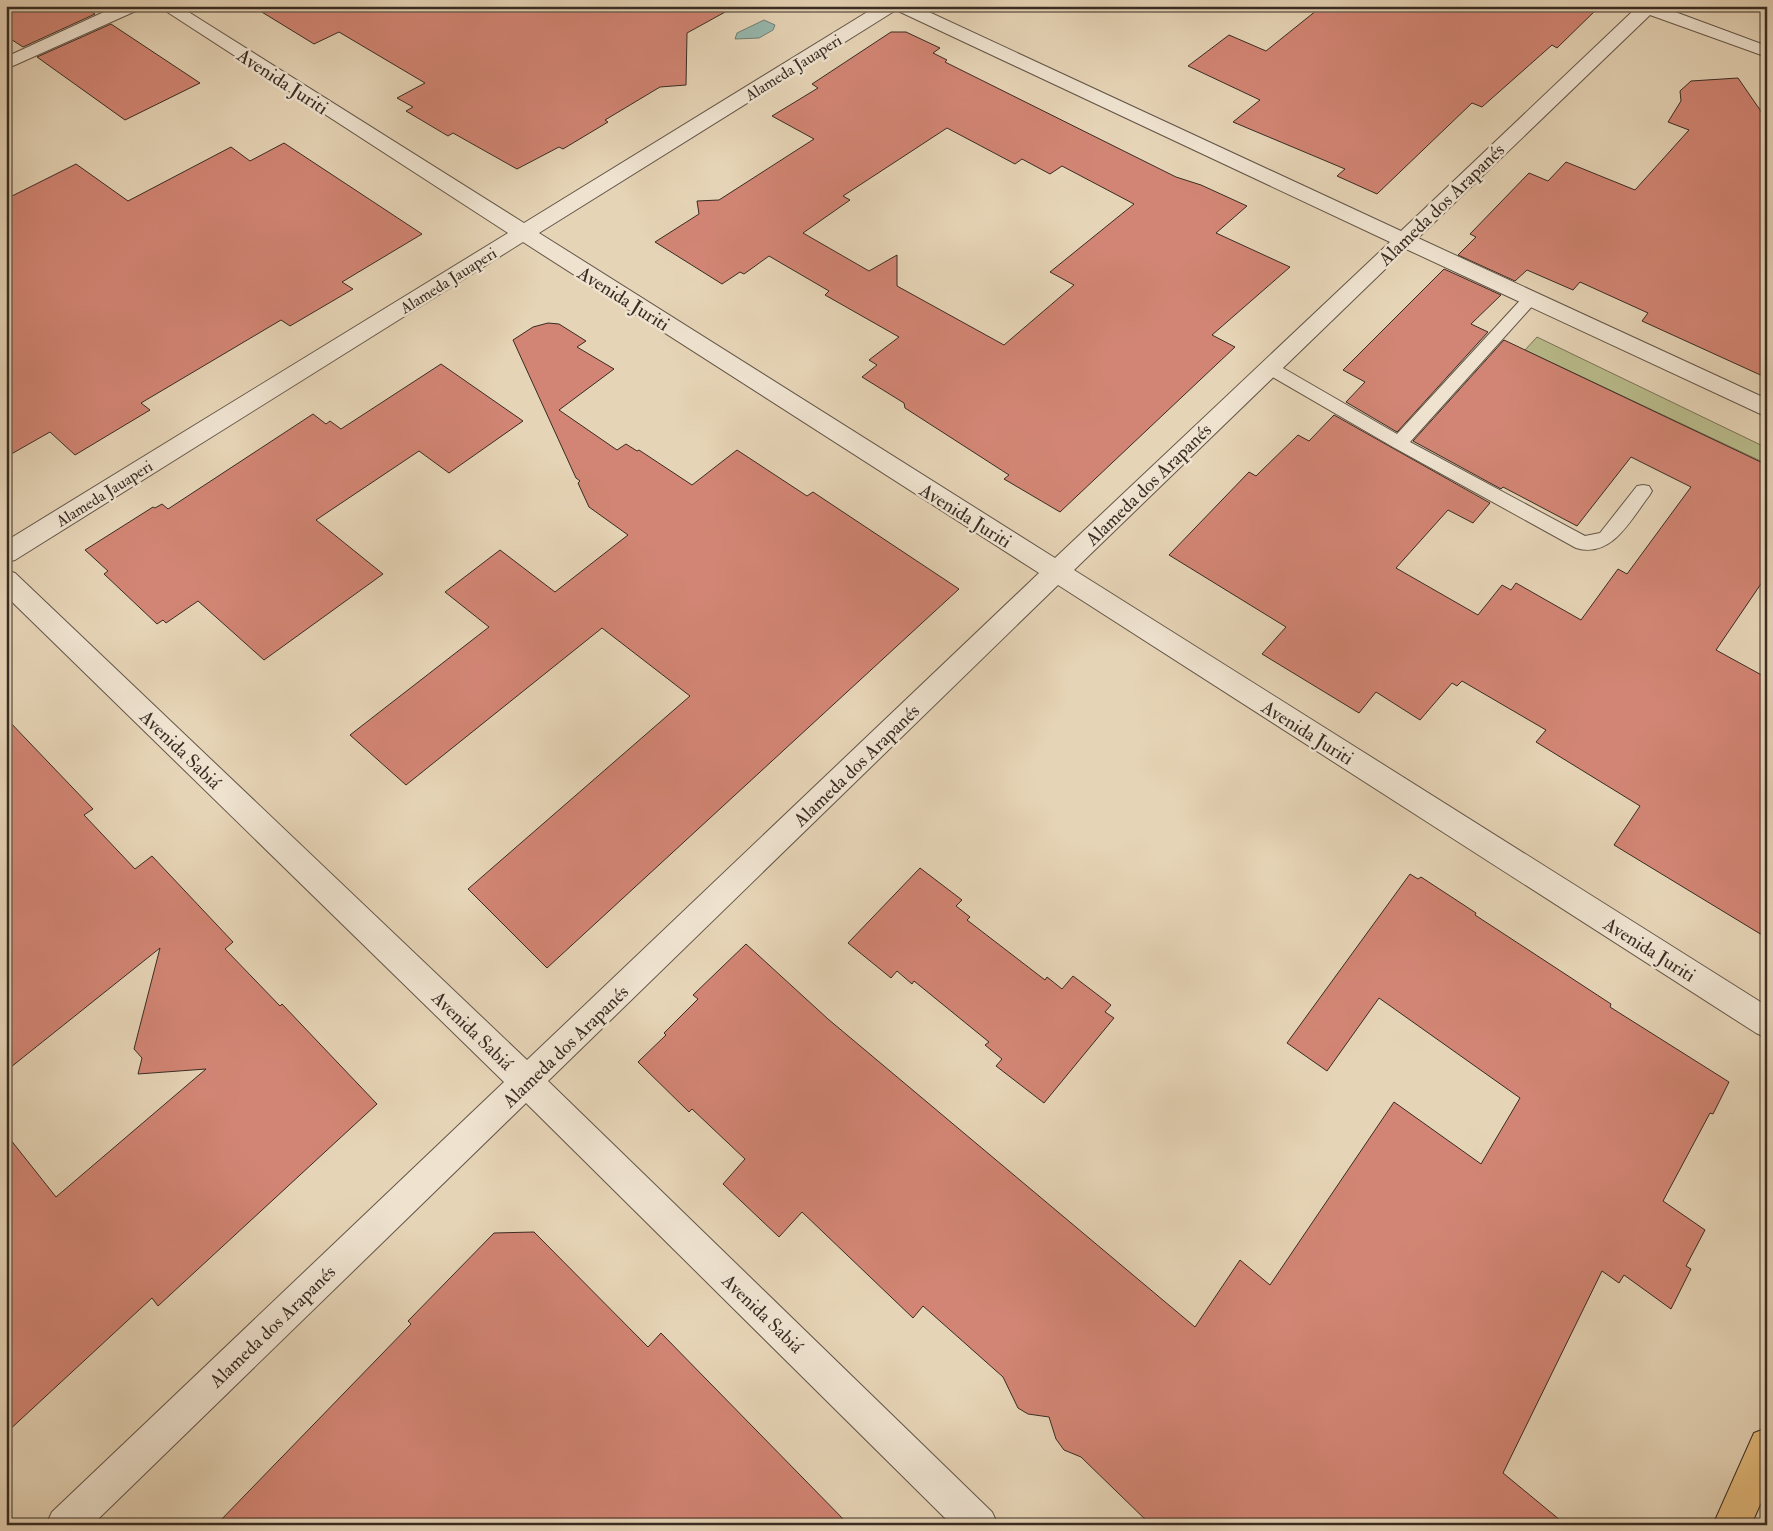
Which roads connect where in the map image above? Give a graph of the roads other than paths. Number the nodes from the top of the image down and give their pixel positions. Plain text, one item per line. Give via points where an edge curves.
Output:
1 (132, 6) edge
2 (167, 6) edge
3 (890, 6) edge
4 (901, 6) edge
5 (1646, 7) edge
6 (1767, 52) edge
7 (6, 64) edge
8 (522, 234) junction
9 (1403, 240) junction
10 (1530, 299) junction
11 (1270, 368) junction
12 (1767, 409) edge
13 (1399, 443) junction
14 (1643, 491) dead end
15 (6, 553) edge
16 (1056, 572) junction
17 (6, 580) edge
18 (1767, 1023) edge
19 (527, 1082) junction
20 (1767, 1446) edge
21 (65, 1525) edge
22 (979, 1525) edge
23 (1732, 1525) edge

1 - 7 street
2 - 8 street, Avenida Juriti
3 - 8 street, Alameda Jauaperi
4 - 9 street
5 - 6 street
5 - 9 street, Alameda dos Arapanés
8 - 15 street, Alameda Jauaperi
8 - 16 street, Avenida Juriti
9 - 10 street
9 - 11 street, Alameda dos Arapanés
10 - 12 street
10 - 13 lane
11 - 13 lane
11 - 16 street, Alameda dos Arapanés
13 - 14 lane via 1582,543 1595,543 1606,538
16 - 18 street, Avenida Juriti
16 - 19 street, Alameda dos Arapanés
17 - 19 street, Avenida Sabiá
19 - 21 street, Alameda dos Arapanés
19 - 22 street, Avenida Sabiá
20 - 23 main road

